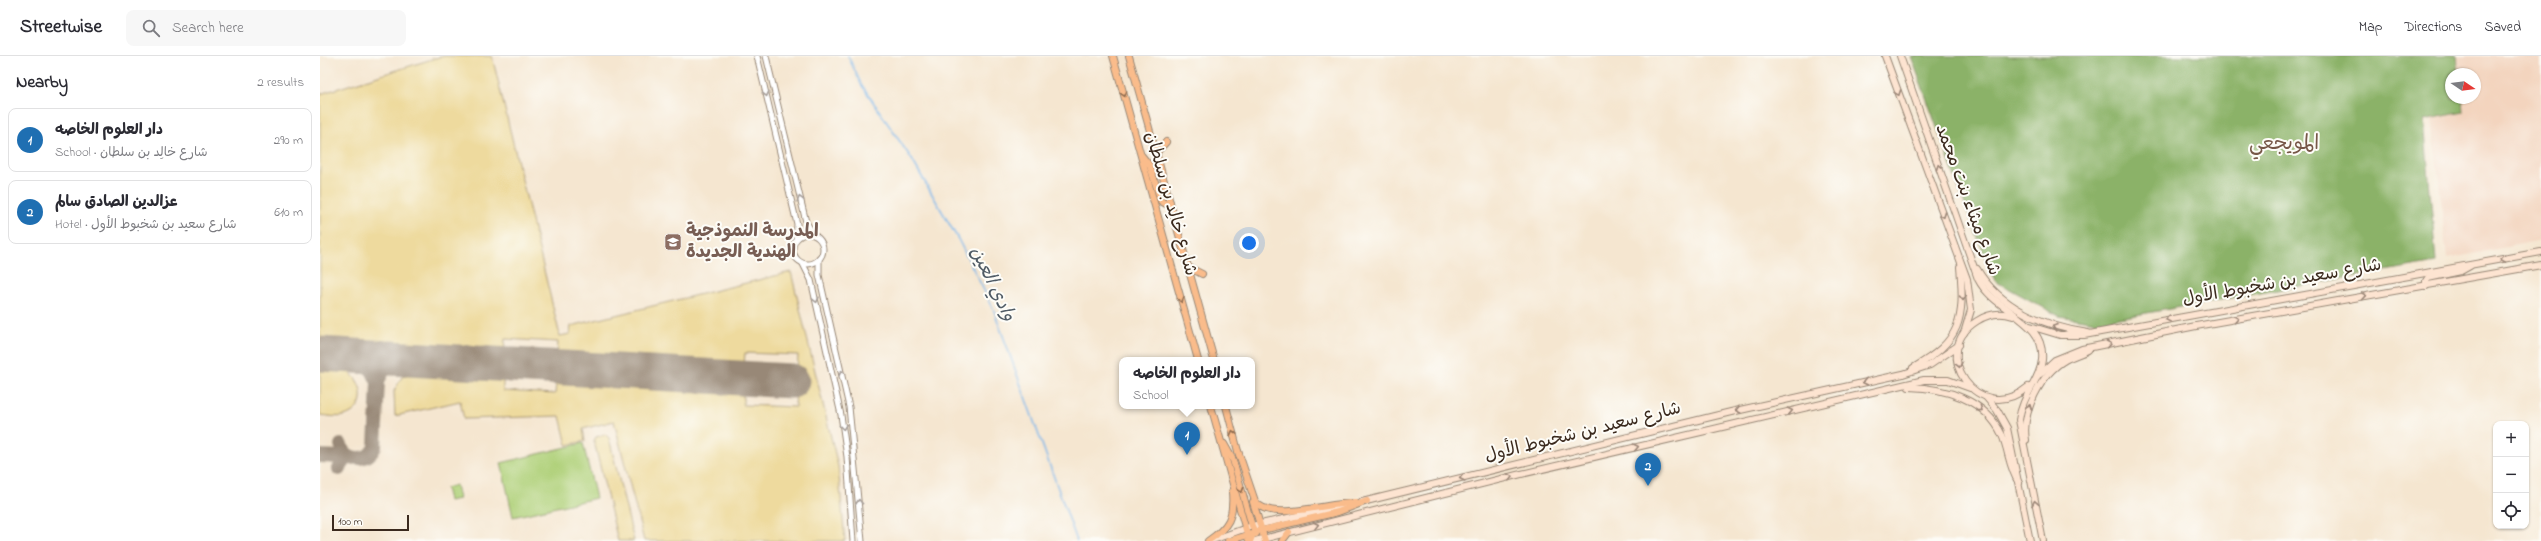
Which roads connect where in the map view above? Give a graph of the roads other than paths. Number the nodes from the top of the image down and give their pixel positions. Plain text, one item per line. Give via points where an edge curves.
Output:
1 (757, 56) edge
2 (766, 56) edge
3 (1113, 56) edge
4 (1129, 56) edge
5 (1885, 56) edge
6 (1900, 56) edge
7 (1166, 142) dead end
8 (1156, 153) junction
9 (1141, 155) junction
10 (1170, 202) junction
11 (814, 235) junction
12 (796, 239) junction
13 (2541, 252) edge
14 (1970, 257) junction
15 (819, 259) junction
16 (1960, 259) junction
17 (803, 264) junction
18 (2471, 264) junction
19 (2541, 265) edge
20 (1188, 267) junction
21 (1202, 274) dead end
22 (2426, 286) junction
23 (2018, 318) junction
24 (2029, 326) junction
25 (1964, 333) junction
26 (2093, 333) junction
27 (1959, 345) junction
28 (2095, 347) junction
29 (1197, 357) edge
30 (1213, 357) edge
31 (1903, 374) junction
32 (2037, 376) junction
33 (2031, 385) junction
34 (1905, 386) junction
35 (1970, 388) junction
36 (1986, 397) junction
37 (1212, 409) edge
38 (1227, 409) edge
39 (1221, 441) junction
40 (1238, 451) junction
41 (2029, 473) junction
42 (1231, 480) junction
43 (2019, 483) junction
44 (1367, 501) junction
45 (1356, 503) junction
46 (1260, 524) junction
47 (1245, 528) junction
48 (1262, 531) junction
49 (1289, 532) junction
50 (1250, 535) edge
51 (1265, 540) edge
52 (853, 541) edge
53 (862, 541) edge
54 (1209, 541) edge
55 (1228, 541) edge
56 (1256, 541) edge
57 (1282, 541) edge
58 (2030, 541) edge
59 (2043, 541) edge

1 -> 12 street via 797,224
11 -> 2 street via 806,222
3 -> 9 main road, شارع خالِد بن سلطان
4 - 8 main road, شارع خالِد بن سلطان
5 -> 16 main road, شارع ميثاء بنت محمد
14 -> 6 main road, شارع ميثاء بنت محمد
7 - 8 main road
8 - 10 main road, شارع خالِد بن سلطان
9 - 10 main road via 1150,166 1161,201 1166,204
9 -> 29 main road, شارع خالِد بن سلطان
10 - 20 main road, شارع خالِد بن سلطان
11 - 12 street via 806,234
11 - 15 street via 823,246
12 - 17 street via 793,253
13 -> 18 main road, شارع سعيد بن شخبوط الأول
14 - 23 main road, شارع ميثاء بنت محمد via 1985,291 1994,301
26 -> 14 main road via 2048,324 2001,298 1988,285
15 - 17 street via 813,263
53 -> 15 street via 849,407 819,275
16 - 25 main road, شارع ميثاء بنت محمد via 1971,303 1970,317
16 -> 31 main road via 1963,306 1956,329 1937,354
17 -> 52 street via 811,280 838,396 847,457
18 - 22 main road via 2461,272 2428,278
18 -> 26 main road, شارع سعيد بن شخبوط الأول
19 - 22 main road, شارع سعيد بن شخبوط الأول
20 - 21 main road
20 - 30 main road, شارع خالِد بن سلطان
28 -> 22 main road, شارع سعيد بن شخبوط الأول via 2190,327
23 - 24 main road, شارع ميثاء بنت محمد
23 - 25 main road via 2006,314 1983,317
24 - 26 main road, شارع سعيد بن شخبوط الأول via 2060,335
24 - 32 main road, شارع ميثاء بنت محمد via 2036,334 2042,350 2041,367
25 - 27 main road
27 - 31 main road, شارع سعيد بن شخبوط الأول via 1930,365
27 -> 35 main road via 1959,369
28 - 32 main road, شارع سعيد بن شخبوط الأول via 2064,354
41 -> 28 main road via 2030,460 2025,424 2034,396 2060,364
31 -> 44 main road, شارع سعيد بن شخبوط الأول via 1731,412
32 - 33 main road, شارع ميثاء بنت محمد
33 - 36 main road via 2010,398
33 - 41 main road, شارع ميثاء بنت محمد via 2023,402 2019,420
34 - 35 main road, شارع سعيد بن شخبوط الأول via 1924,380 1940,379
34 -> 43 main road via 1951,392 1988,415 2002,435 2013,474
49 -> 34 main road, شارع سعيد بن شخبوط الأول via 1741,422
35 - 36 main road
36 - 43 main road via 2007,428
37 - 39 main road
40 -> 38 main road
39 - 42 main road
39 -> 50 main road via 1233,460
40 - 45 main road via 1255,502 1259,506 1289,512 1331,504
40 - 46 main road
59 -> 41 main road, شارع ميثاء بنت محمد
42 - 47 main road
42 - 54 main road via 1232,508 1228,524
43 - 58 main road
44 - 45 main road, شارع سعيد بن شخبوط الأول
44 - 48 main road via 1338,512
45 - 46 main road, شارع سعيد بن شخبوط الأول
46 - 48 main road
46 - 50 main road
47 - 50 main road
47 - 54 main road
48 - 50 main road
48 - 51 main road
49 - 51 main road, شارع سعيد بن شخبوط الأول
49 - 57 main road
50 - 51 main road
50 - 55 main road
50 - 56 main road
51 - 56 main road, شارع سعيد بن شخبوط الأول

